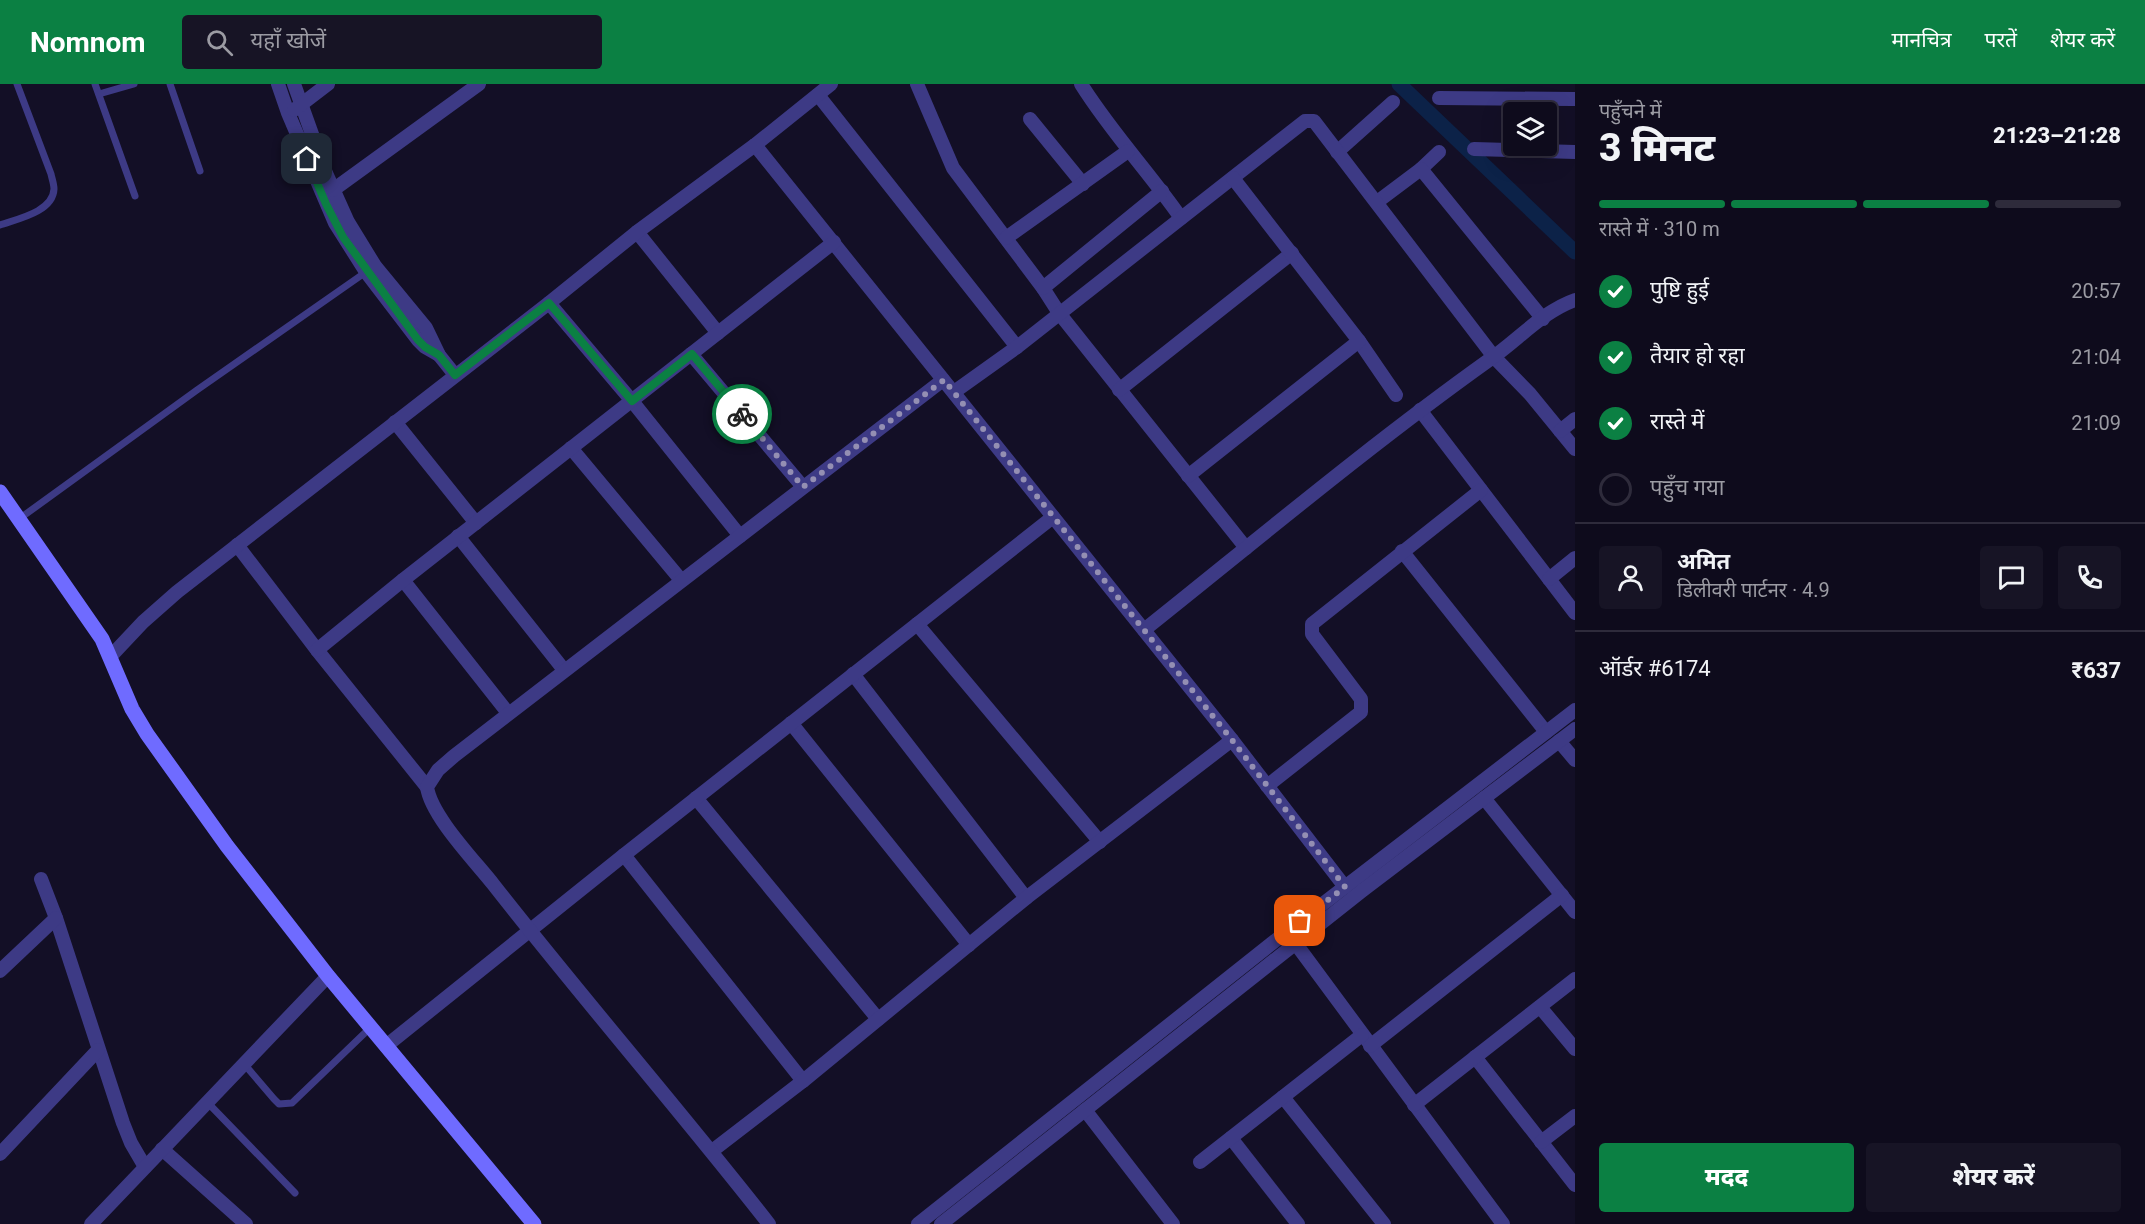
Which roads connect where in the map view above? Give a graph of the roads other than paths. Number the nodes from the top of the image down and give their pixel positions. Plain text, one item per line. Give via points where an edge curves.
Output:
1 (17, 84) edge
2 (95, 84) edge
3 (134, 84) edge
4 (170, 84) edge
5 (278, 84) edge
6 (294, 84) edge
7 (328, 84) edge
8 (479, 84) edge
9 (831, 84) edge
10 (917, 84) edge
11 (1081, 84) edge
12 (99, 94) junction
13 (818, 95) junction
14 (1439, 98) dead end
15 (1575, 99) edge
16 (1393, 102) dead end
17 (300, 106) junction
18 (288, 113) junction
19 (1030, 119) dead end
20 (755, 145) junction
21 (1474, 149) dead end
22 (1128, 151) junction
23 (1336, 152) junction
24 (1575, 152) edge
25 (1439, 153) dead end
26 (1421, 169) junction
27 (200, 171) dead end
28 (1233, 178) junction
29 (1083, 184) junction
30 (333, 190) junction
31 (1162, 191) junction
32 (135, 196) dead end
33 (1377, 202) junction
34 (1181, 218) junction
35 (0, 225) edge
36 (637, 232) junction
37 (1006, 238) junction
38 (834, 242) junction
39 (1292, 253) junction
40 (366, 272) junction
41 (1043, 288) junction
42 (1575, 300) edge
43 (549, 303) junction
44 (1059, 313) junction
45 (1543, 319) junction
46 (718, 333) junction
47 (1359, 341) junction
48 (1017, 347) junction
49 (692, 354) junction
50 (439, 355) junction
51 (1494, 357) junction
52 (455, 375) junction
53 (944, 380) junction
54 (1119, 390) junction
55 (954, 392) junction
56 (1396, 395) dead end
57 (632, 401) junction
58 (1420, 410) junction
59 (1575, 419) edge
60 (395, 422) junction
61 (1560, 431) junction
62 (572, 448) junction
63 (1575, 449) edge
64 (1188, 476) junction
65 (803, 487) junction
66 (1481, 490) junction
67 (0, 492) edge
68 (1053, 517) junction
69 (19, 520) junction
70 (476, 523) junction
71 (458, 536) junction
72 (740, 536) junction
73 (237, 545) junction
74 (1246, 548) junction
75 (1402, 551) junction
76 (1575, 558) edge
77 (1548, 579) junction
78 (403, 580) junction
79 (681, 580) junction
80 (1575, 613) edge
81 (917, 624) junction
82 (1144, 630) junction
83 (317, 650) junction
84 (111, 656) junction
85 (564, 670) junction
86 (853, 674) junction
87 (1575, 710) edge
88 (508, 713) junction
89 (791, 723) junction
90 (1575, 729) edge
91 (1546, 732) junction
92 (1232, 740) junction
93 (1559, 741) junction
94 (1575, 760) edge
95 (1267, 786) junction
96 (427, 787) junction
97 (696, 798) junction
98 (1484, 798) junction
99 (1100, 842) junction
100 (624, 855) junction
101 (42, 879) dead end
102 (1345, 887) junction
103 (1562, 895) junction
104 (1026, 898) junction
105 (1575, 912) edge
106 (56, 918) junction
107 (529, 930) junction
108 (1296, 944) junction
109 (969, 945) junction
110 (0, 971) edge
111 (328, 976) junction
112 (1575, 979) edge
113 (1540, 1007) junction
114 (878, 1019) junction
115 (371, 1027) junction
116 (1366, 1041) junction
117 (386, 1046) junction
118 (1575, 1049) edge
119 (98, 1050) junction
120 (1475, 1057) junction
121 (245, 1065) junction
122 (802, 1081) junction
123 (1283, 1097) junction
124 (208, 1103) junction
125 (1414, 1105) junction
126 (1085, 1110) junction
127 (1575, 1116) edge
128 (1231, 1138) junction
129 (1541, 1142) junction
130 (162, 1149) junction
131 (712, 1151) junction
132 (0, 1154) edge
133 (1200, 1162) dead end
134 (145, 1167) junction
135 (1575, 1185) edge
136 (295, 1193) dead end
137 (91, 1224) edge
138 (246, 1224) edge
139 (534, 1224) edge
140 (769, 1224) edge
141 (918, 1224) edge
142 (941, 1224) edge
143 (1173, 1224) edge
144 (1298, 1224) edge
145 (1384, 1224) edge
146 (1503, 1224) edge

1 - 35 lane via 54,189 46,205
2 - 12 lane
3 - 12 lane
4 - 27 lane
5 - 18 street
6 - 17 street
7 - 17 street
8 - 30 street
9 - 13 street
10 - 37 street via 953,168
11 - 22 street
12 - 32 lane
13 - 20 street
13 - 48 street
14 - 15 street
16 - 23 street
17 - 18 street
17 - 30 street
18 - 40 street via 335,223
19 - 29 street
20 - 36 street
20 - 38 street
21 - 24 street
22 - 29 street
22 - 31 street
23 - 28 street via 1314,121 1305,121
23 - 33 street
25 - 26 street
26 - 33 street
26 - 45 street
28 - 34 street
28 - 39 street
29 - 37 street
30 - 50 street via 358,241 426,328
31 - 34 street
31 - 41 street
33 - 51 street
34 - 44 street
36 - 43 street
36 - 46 street
37 - 41 street
38 - 46 street
38 - 53 street
39 - 47 street
39 - 54 street
40 - 50 street via 418,340
40 - 69 lane
41 - 44 street
42 - 45 street
43 - 52 street
43 - 57 street
44 - 48 street
44 - 54 street
45 - 51 street
46 - 49 street
47 - 56 street
47 - 64 street
48 - 55 street
49 - 57 street
49 - 65 street
50 - 52 street
51 - 58 street
51 - 61 street
52 - 60 street
53 - 55 street
53 - 65 street
54 - 64 street
55 - 68 street
57 - 62 street
57 - 72 street
58 - 66 street
58 - 74 street
59 - 61 street
60 - 70 street
60 - 73 street
61 - 63 street
62 - 70 street
62 - 79 street
64 - 74 street
65 - 72 street
66 - 75 street
66 - 77 street
67 - 69 street
68 - 81 street
68 - 82 street
69 - 84 street
70 - 71 street
71 - 78 street
71 - 85 street
72 - 79 street
73 - 83 street
73 - 84 street via 177,592
74 - 82 street
75 - 91 street
75 - 95 street via 1312,624 1312,634 1361,699 1360,712
76 - 77 street
77 - 80 street
78 - 83 street
78 - 88 street
79 - 85 street
81 - 86 street
81 - 99 street
82 - 92 street
83 - 96 street
84 - 111 street via 132,709 147,734 227,846
85 - 88 street
86 - 89 street
86 - 104 street
87 - 91 street
88 - 96 street via 438,770
89 - 97 street
89 - 109 street
90 - 93 street
91 - 102 street
92 - 95 street
92 - 99 street
93 - 94 street
93 - 98 street
95 - 102 street
96 - 107 street via 442,819
97 - 100 street
97 - 114 street
98 - 103 street
98 - 108 street
99 - 104 street
100 - 107 street
100 - 122 street
101 - 106 street
102 - 141 street
103 - 105 street
103 - 116 street
104 - 109 street
106 - 110 street
106 - 119 street
107 - 117 street
107 - 131 street
108 - 116 street
108 - 126 street
109 - 114 street
111 - 115 street
111 - 121 street
112 - 113 street
113 - 118 street
113 - 120 street
114 - 122 street
115 - 117 street
115 - 121 lane via 292,1103 279,1104
116 - 123 street
116 - 125 street
117 - 139 street
119 - 132 street
119 - 134 street via 131,1143
120 - 125 street
120 - 129 street
121 - 124 street
122 - 131 street
123 - 128 street
123 - 145 street
124 - 130 street
124 - 136 lane
125 - 146 street
126 - 142 street
126 - 143 street
127 - 129 street
128 - 133 street
128 - 144 street
129 - 135 street
130 - 134 street
130 - 138 street
131 - 140 street
134 - 137 street

